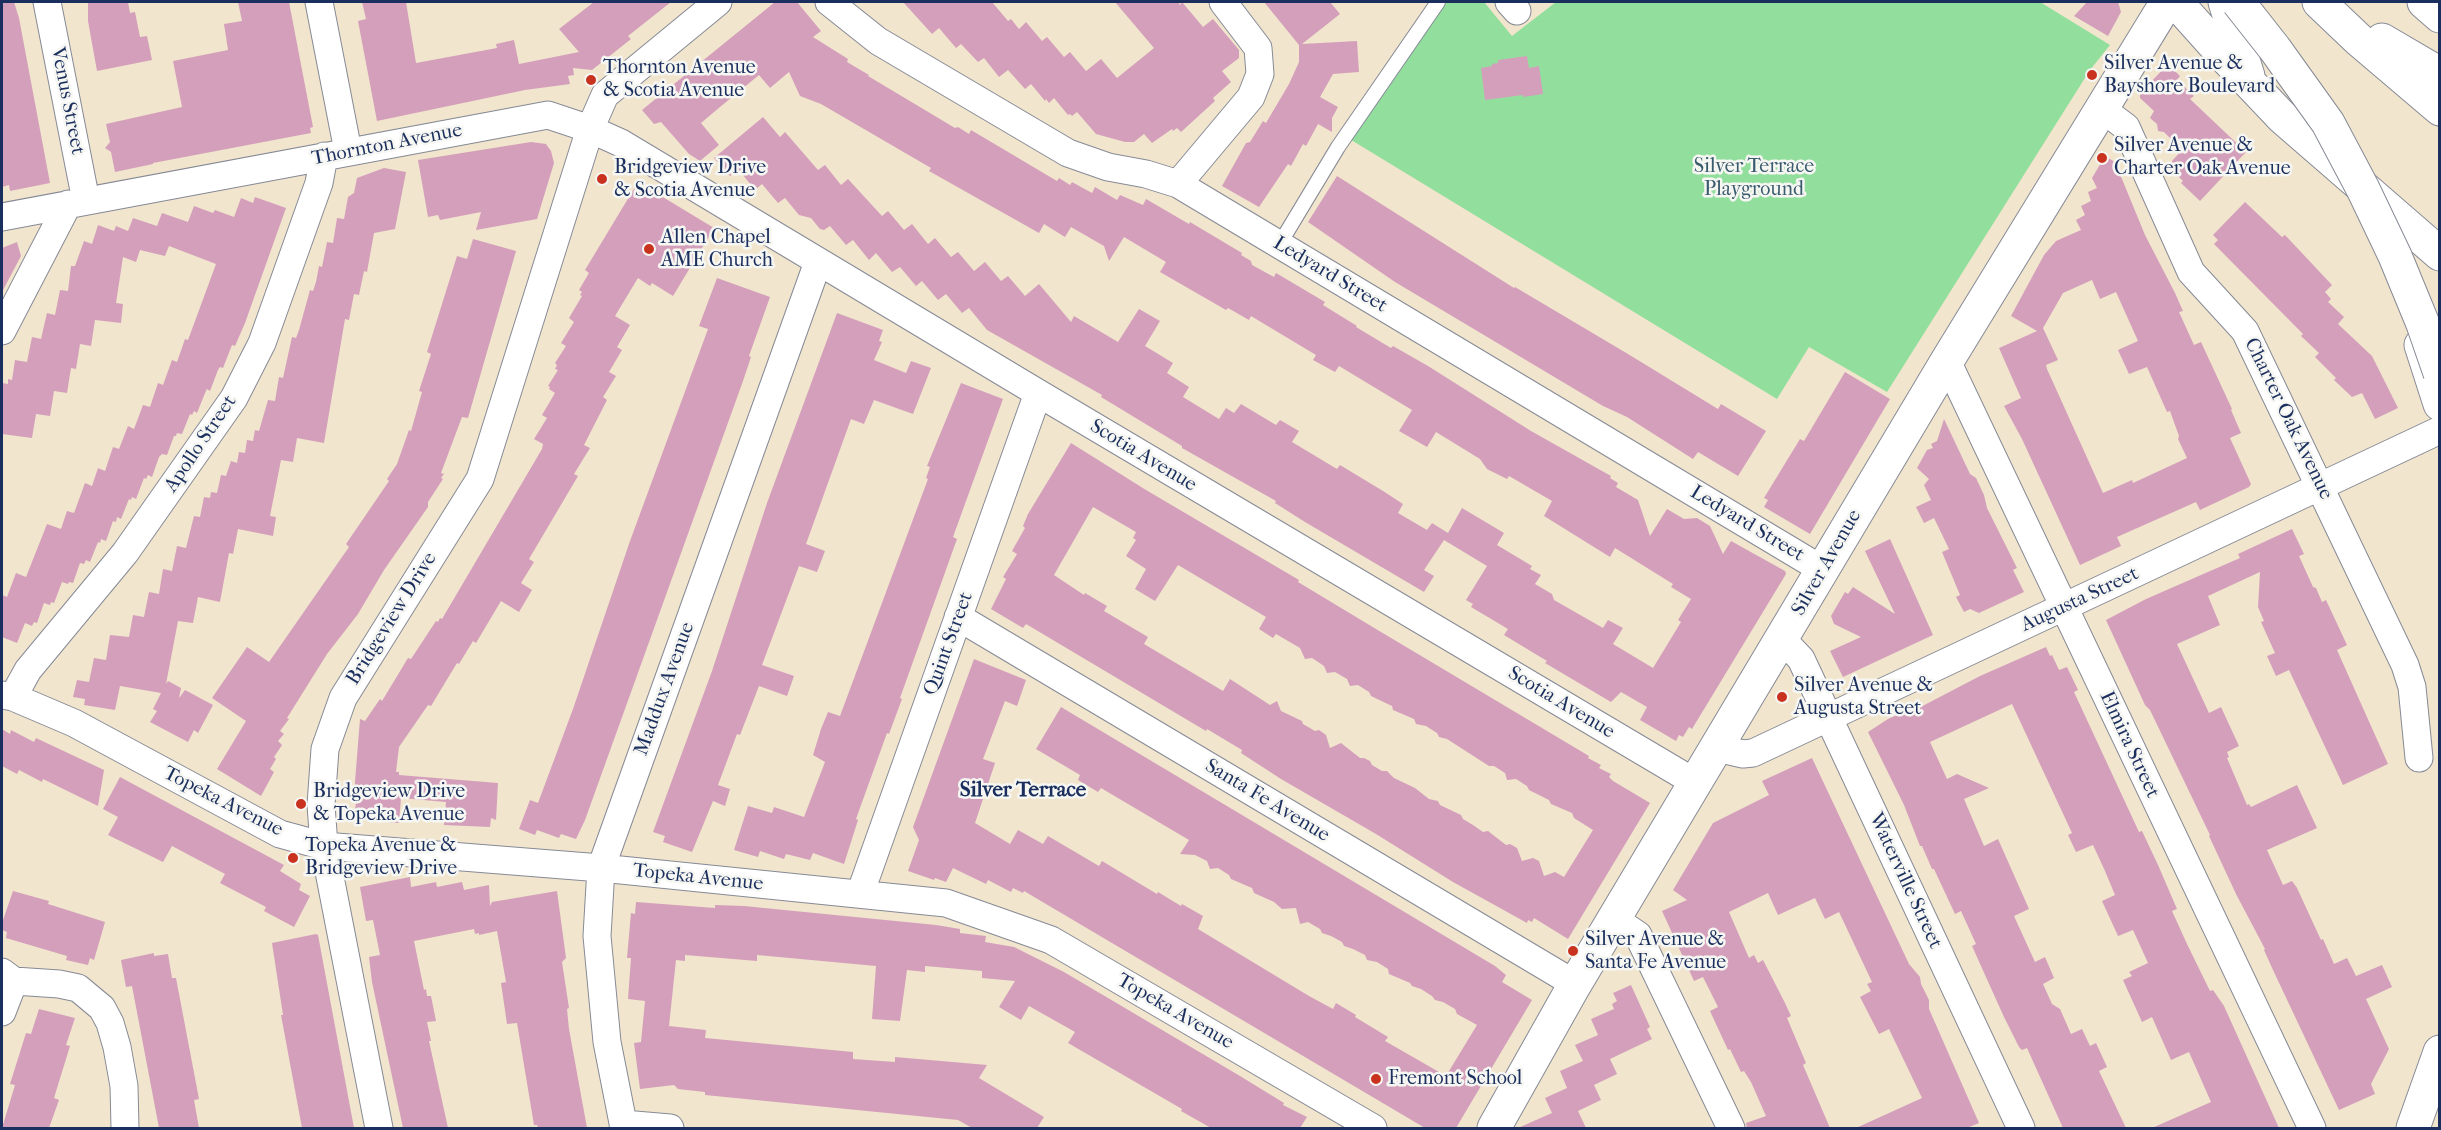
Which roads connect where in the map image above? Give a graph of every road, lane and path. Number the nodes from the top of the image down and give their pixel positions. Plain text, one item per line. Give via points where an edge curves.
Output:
1 (48, 2) edge
2 (319, 2) edge
3 (718, 2) edge
4 (829, 2) edge
5 (1223, 2) edge
6 (1438, 2) edge
7 (2167, 2) edge
8 (2176, 2) edge
9 (2225, 2) edge
10 (2238, 2) edge
11 (2319, 2) edge
12 (2325, 2) edge
13 (2424, 2) edge
14 (2439, 16) edge
15 (2439, 74) edge
16 (2250, 84) junction
17 (2102, 109) junction
18 (2439, 109) edge
19 (590, 129) junction
20 (336, 154) junction
21 (1178, 184) junction
22 (77, 202) junction
23 (2, 217) edge
24 (1279, 245) junction
25 (2439, 254) edge
26 (818, 261) junction
27 (2, 331) edge
28 (1947, 361) junction
29 (2439, 373) edge
30 (1038, 393) junction
31 (2439, 404) edge
32 (2439, 430) edge
33 (2321, 487) junction
34 (1822, 570) junction
35 (2064, 608) junction
36 (958, 617) junction
37 (1782, 639) junction
38 (7, 696) edge
39 (1829, 718) junction
40 (1717, 748) junction
41 (2419, 758) dead end
42 (1696, 783) junction
43 (324, 846) junction
44 (601, 868) junction
45 (860, 894) junction
46 (1614, 920) junction
47 (8, 976) edge
48 (1575, 984) junction
49 (2, 1012) edge
50 (2439, 1052) edge
51 (2439, 1084) edge
52 (624, 1126) edge
53 (125, 1128) edge
54 (379, 1128) edge
55 (670, 1128) edge
56 (1373, 1128) edge
57 (1494, 1128) edge
58 (1731, 1128) edge
59 (2021, 1128) edge
60 (2312, 1128) edge
61 (2413, 1128) edge
62 (2427, 1128) edge

1 - 22 street, Venus Street
2 - 20 street, Apollo Street
3 - 19 street via 605,95
4 - 21 street, Ledyard Street via 878,42 1068,153
5 - 21 street via 1258,48 1260,74 1251,97
6 - 24 lane via 1338,147
7 - 17 main road, Silver Avenue
8 - 16 main road
9 - 16 main road
9 - 31 main road via 2320,129 2353,190 2415,326
10 - 29 main road, bridge via 2328,123 2395,256
11 - 18 main road
12 - 15 main road
13 - 14 main road
16 - 25 main road via 2335,165
17 - 28 main road, Silver Avenue
17 - 33 street, Charter Oak Avenue via 2126,127 2191,272 2245,331
19 - 20 street, Thornton Avenue via 548,115
19 - 26 street, Scotia Avenue via 621,143
19 - 43 street, Bridgeview Drive via 480,479 343,698 325,749 321,805
20 - 22 street, Thornton Avenue
20 - 38 street, Apollo Street via 319,183 262,343 234,398 125,554
21 - 24 street, Ledyard Street
22 - 23 street, Thornton Avenue
22 - 27 street
24 - 34 street, Ledyard Street
26 - 30 street, Scotia Avenue
26 - 44 street, Maddux Avenue
28 - 34 main road, Silver Avenue
28 - 35 street, Elmira Street
30 - 36 street, Quint Street
30 - 42 street, Scotia Avenue
32 - 33 street, Augusta Street
33 - 35 street, Augusta Street
33 - 41 street, Charter Oak Avenue via 2405,665 2412,687
34 - 37 main road, Silver Avenue
35 - 39 street, Augusta Street
35 - 60 street, Elmira Street
36 - 45 street, Quint Street
36 - 48 street, Santa Fe Avenue
37 - 39 street, Waterville Street via 1801,659
37 - 40 main road, Silver Avenue
38 - 43 street, Topeka Avenue via 74,723 280,834
39 - 40 street, Augusta Street via 1753,753
39 - 59 street, Waterville Street
40 - 42 main road, Silver Avenue
42 - 46 main road, Silver Avenue
43 - 44 street, Topeka Avenue
43 - 54 street, Bridgeview Drive
44 - 45 street, Topeka Avenue
44 - 52 street, Maddux Avenue via 597,936 607,1042
45 - 56 street, Topeka Avenue via 946,903 1051,940
46 - 48 main road, Silver Avenue
46 - 58 street via 1638,935
47 - 49 street
47 - 53 street via 78,988 102,1008 117,1047 124,1086
48 - 57 main road, Silver Avenue
50 - 61 main road
51 - 62 main road
52 - 55 street

